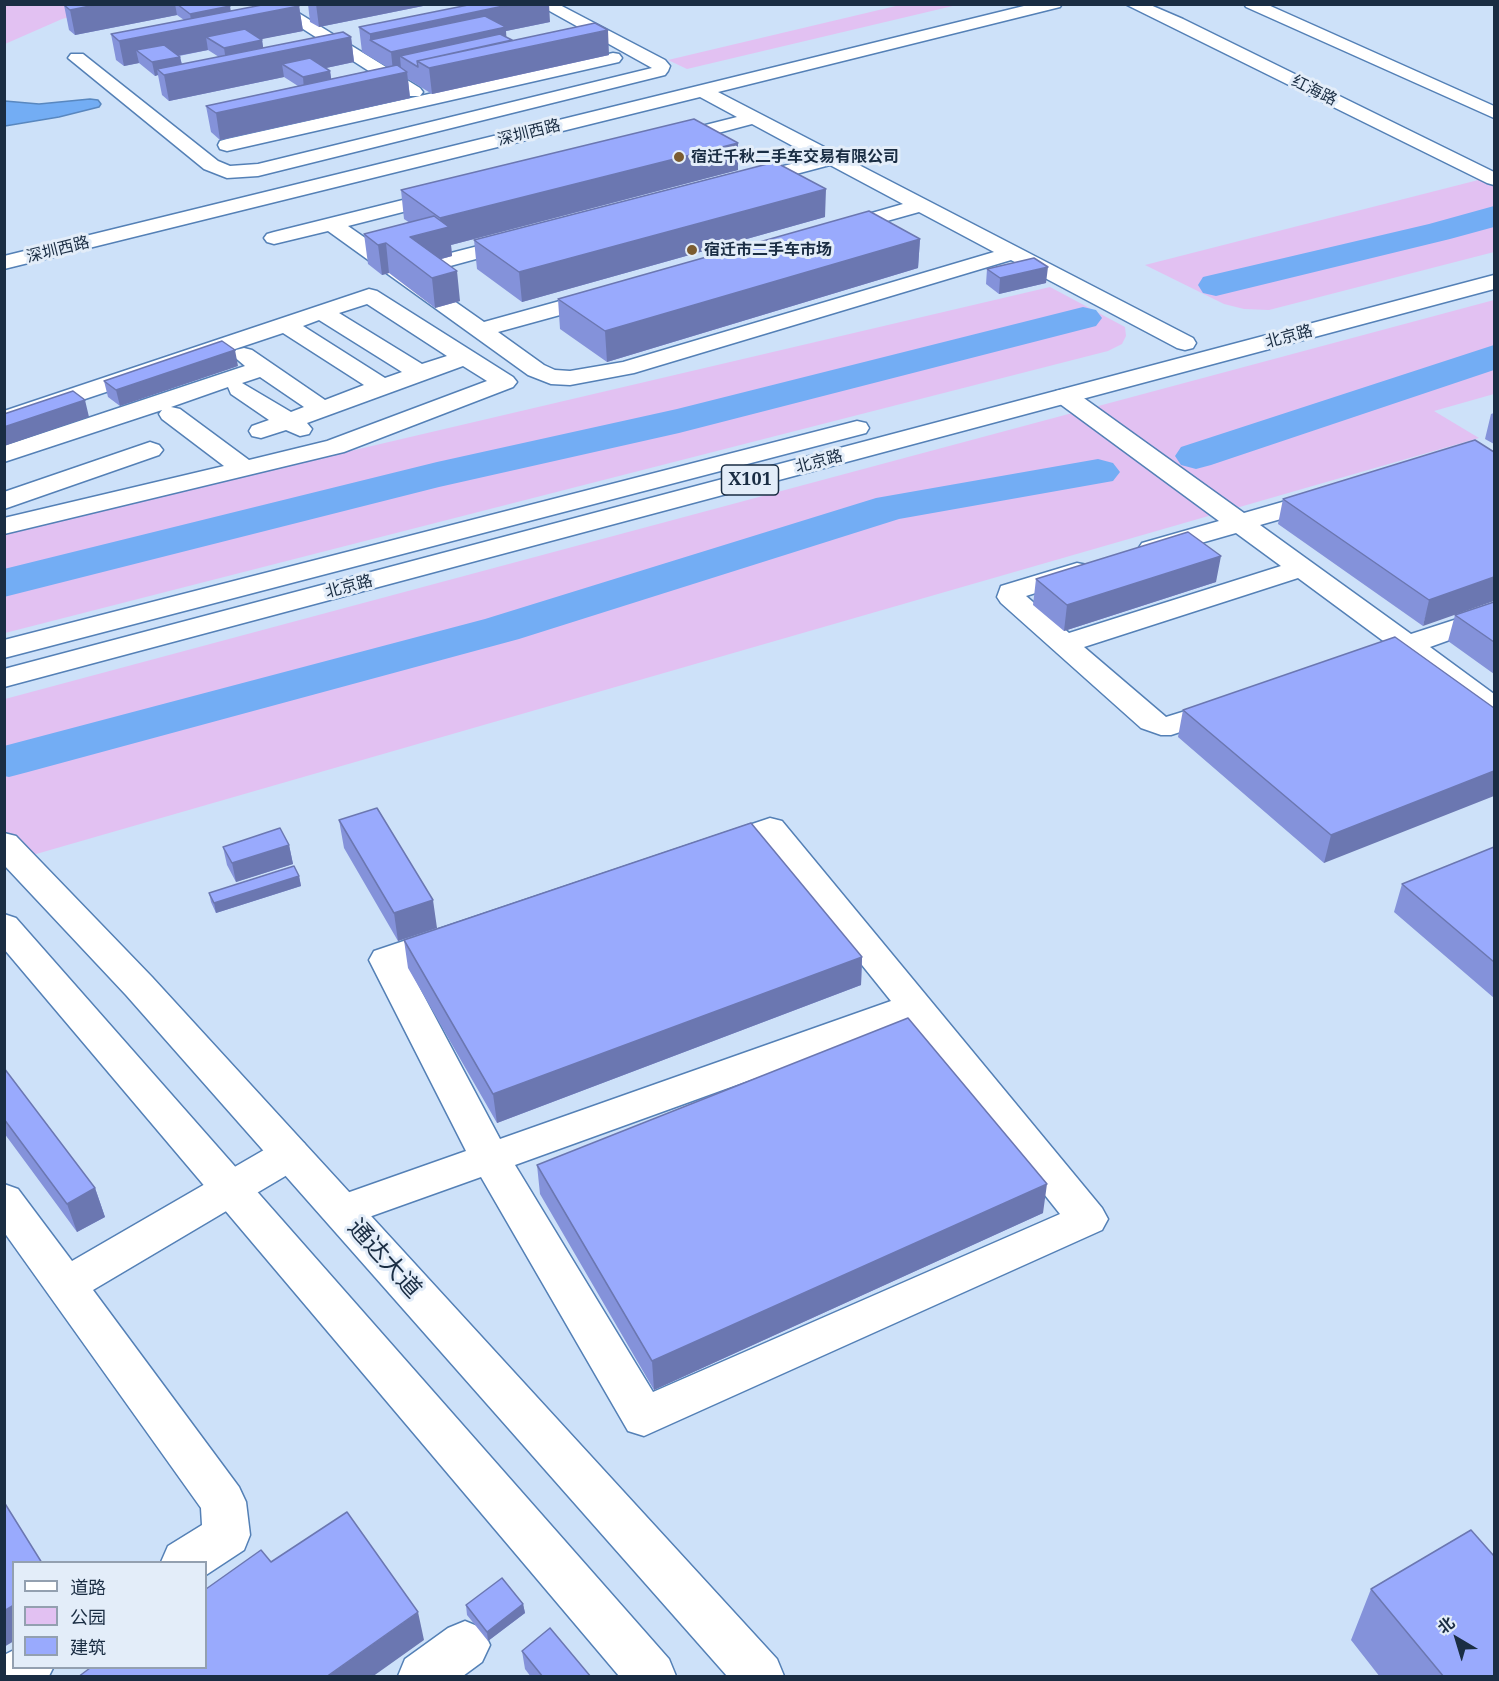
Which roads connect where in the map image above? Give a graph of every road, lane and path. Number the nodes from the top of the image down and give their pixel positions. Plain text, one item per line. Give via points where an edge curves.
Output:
1 (272, 4) edge
2 (545, 4) edge
3 (1024, 4) edge
4 (1054, 4) edge
5 (1133, 4) edge
6 (1164, 4) edge
7 (1252, 4) edge
8 (77, 58) dead end
9 (613, 58) dead end
10 (702, 91) junction
11 (426, 100) junction
12 (1494, 113) edge
13 (754, 118) junction
14 (459, 120) junction
15 (487, 137) junction
16 (652, 144) edge
17 (227, 146) dead end
18 (832, 159) junction
19 (1494, 160) edge
20 (1494, 179) edge
21 (730, 186) edge
22 (469, 190) edge
23 (922, 206) junction
24 (317, 230) junction
25 (823, 234) edge
26 (536, 237) edge
27 (279, 243) dead end
28 (1013, 253) junction
29 (4, 254) edge
30 (920, 261) dead end
31 (4, 263) edge
32 (1494, 263) edge
33 (955, 270) junction
34 (400, 273) junction
35 (1494, 282) edge
36 (617, 291) edge
37 (321, 312) junction
38 (276, 328) junction
39 (481, 330) junction
40 (1185, 343) junction
41 (228, 344) junction
42 (295, 351) junction
43 (459, 359) junction
44 (260, 366) junction
45 (420, 373) junction
46 (383, 387) junction
47 (239, 389) dead end
48 (80, 394) junction
49 (1065, 396) junction
50 (355, 397) junction
51 (215, 398) dead end
52 (448, 403) junction
53 (4, 404) edge
54 (322, 409) junction
55 (171, 414) dead end
56 (4, 419) edge
57 (112, 419) junction
58 (286, 422) junction
59 (386, 428) junction
60 (261, 431) junction
61 (145, 446) junction
62 (4, 455) edge
63 (297, 456) junction
64 (244, 469) junction
65 (191, 482) junction
66 (4, 490) edge
67 (1343, 492) edge
68 (4, 501) edge
69 (1240, 523) junction
70 (4, 526) edge
71 (1302, 568) junction
72 (1494, 615) edge
73 (1063, 645) junction
74 (1408, 645) junction
75 (4, 649) edge
76 (1340, 668) edge
77 (4, 678) edge
78 (1250, 699) edge
79 (1494, 708) edge
80 (4, 844) edge
81 (4, 926) edge
82 (916, 1006) junction
83 (290, 1154) junction
84 (490, 1158) junction
85 (231, 1188) junction
86 (4, 1200) edge
87 (341, 1211) junction
88 (67, 1284) junction
89 (188, 1561) edge
90 (465, 1645) dead end
91 (423, 1677) edge
92 (651, 1677) edge
93 (759, 1677) edge

1 - 11 street
2 - 14 street via 662,66 659,71
3 - 15 street, 深圳西路
4 - 10 street, 深圳西路
5 - 20 street, 红海路
6 - 19 street, 红海路
7 - 12 street
8 - 14 street via 211,165 227,172 258,170
9 - 11 street
10 - 13 street
10 - 31 street, 深圳西路
11 - 14 street
11 - 17 street
13 - 16 street
13 - 18 street
14 - 15 street
15 - 29 street, 深圳西路
18 - 21 street
18 - 23 street
22 - 24 street
23 - 25 street via 874,229
23 - 28 street
24 - 27 street
24 - 34 street
24 - 53 street via 371,275 373,285
26 - 34 street
28 - 33 street
28 - 40 street
30 - 33 street
32 - 40 street, 北京路 / X101
33 - 39 street via 595,376 551,377
34 - 39 street
35 - 49 street, 北京路 / X101
36 - 39 street
37 - 38 street
37 - 43 street via 369,296
37 - 45 street
38 - 41 street
38 - 42 street
38 - 46 street
40 - 75 street, 北京路 / X101
41 - 44 street
41 - 48 street
42 - 44 street
42 - 50 street
43 - 45 street
43 - 52 street via 505,382
44 - 54 street
44 - 57 street
45 - 46 street
46 - 50 street
47 - 58 street
48 - 56 street
48 - 57 street
49 - 69 street
49 - 77 street, 北京路 / X101
50 - 52 street via 372,408 424,392
50 - 54 street
51 - 60 street
52 - 59 street
54 - 58 street
55 - 64 street
57 - 61 street
57 - 62 street
58 - 59 street via 305,432 327,429 340,418 359,416
58 - 60 street
59 - 63 street
60 - 63 street
61 - 65 street
61 - 66 street
61 - 68 street
63 - 64 street
64 - 65 street
65 - 70 street
67 - 69 street
69 - 71 street
69 - 73 street via 1011,592 1015,603
71 - 73 street
71 - 74 street
72 - 74 street
73 - 78 street via 1161,726
74 - 76 street
74 - 79 street
80 - 83 street, 通达大道
81 - 85 street
82 - 84 street
82 - 84 street via 770,828 387,960
82 - 84 street via 1088,1219 644,1417
83 - 85 street
83 - 87 street, 通达大道
84 - 87 street
85 - 88 street
85 - 92 street
86 - 88 street
87 - 93 street, 通达大道
88 - 89 street via 223,1502 227,1535
90 - 91 street

